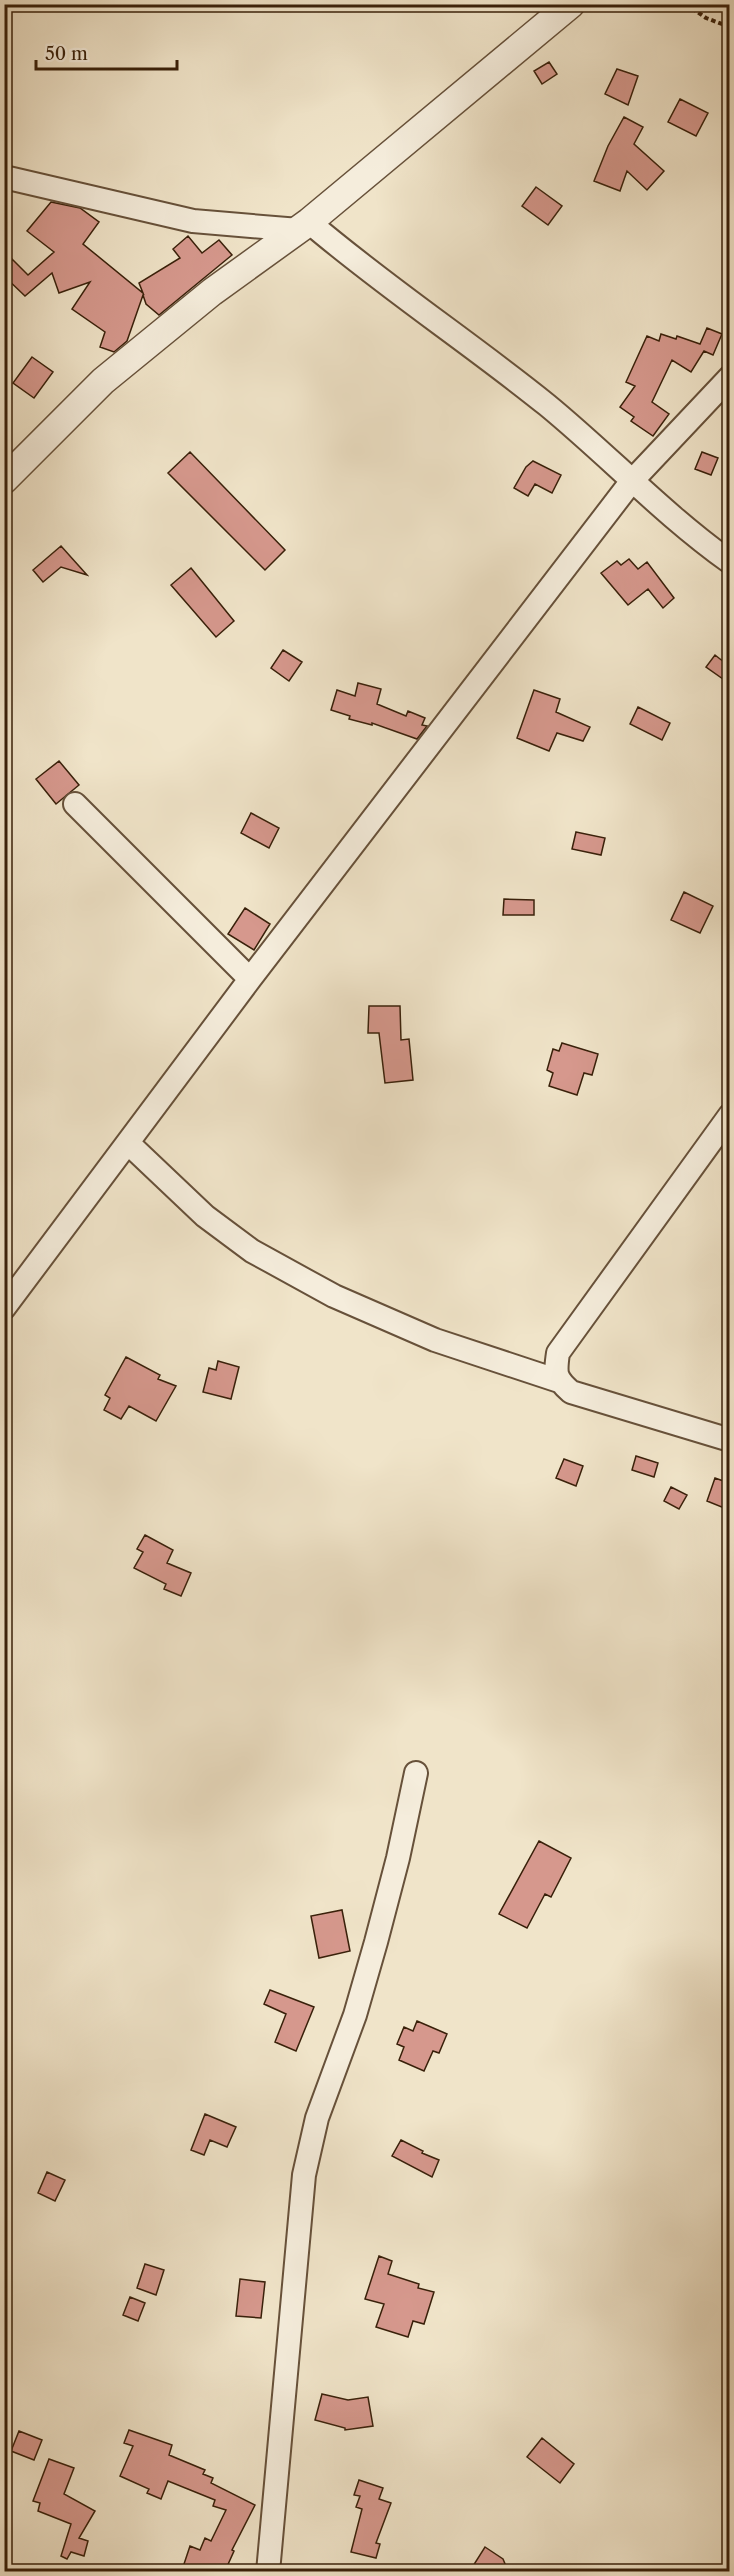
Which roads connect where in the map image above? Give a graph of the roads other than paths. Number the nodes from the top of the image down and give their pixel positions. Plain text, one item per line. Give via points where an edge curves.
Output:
1 (571, 4) edge
2 (4, 177) edge
3 (304, 226) junction
4 (729, 377) edge
5 (4, 480) edge
6 (631, 482) junction
7 (729, 562) edge
8 (75, 804) dead end
9 (250, 979) junction
10 (729, 1115) edge
11 (128, 1143) junction
12 (4, 1308) edge
13 (559, 1381) junction
14 (729, 1440) edge
15 (416, 1773) dead end
16 (268, 2571) edge

1 - 3 street
2 - 3 street via 193,221
3 - 5 street via 212,292 103,381
3 - 6 street via 457,334 549,407
4 - 6 street
6 - 7 street
6 - 9 street
8 - 9 street
9 - 11 street
10 - 13 street via 558,1353
11 - 12 street
11 - 13 street via 205,1216 252,1251 324,1291 435,1340
13 - 14 street via 572,1392
15 - 16 street via 373,1953 317,2118 304,2175

